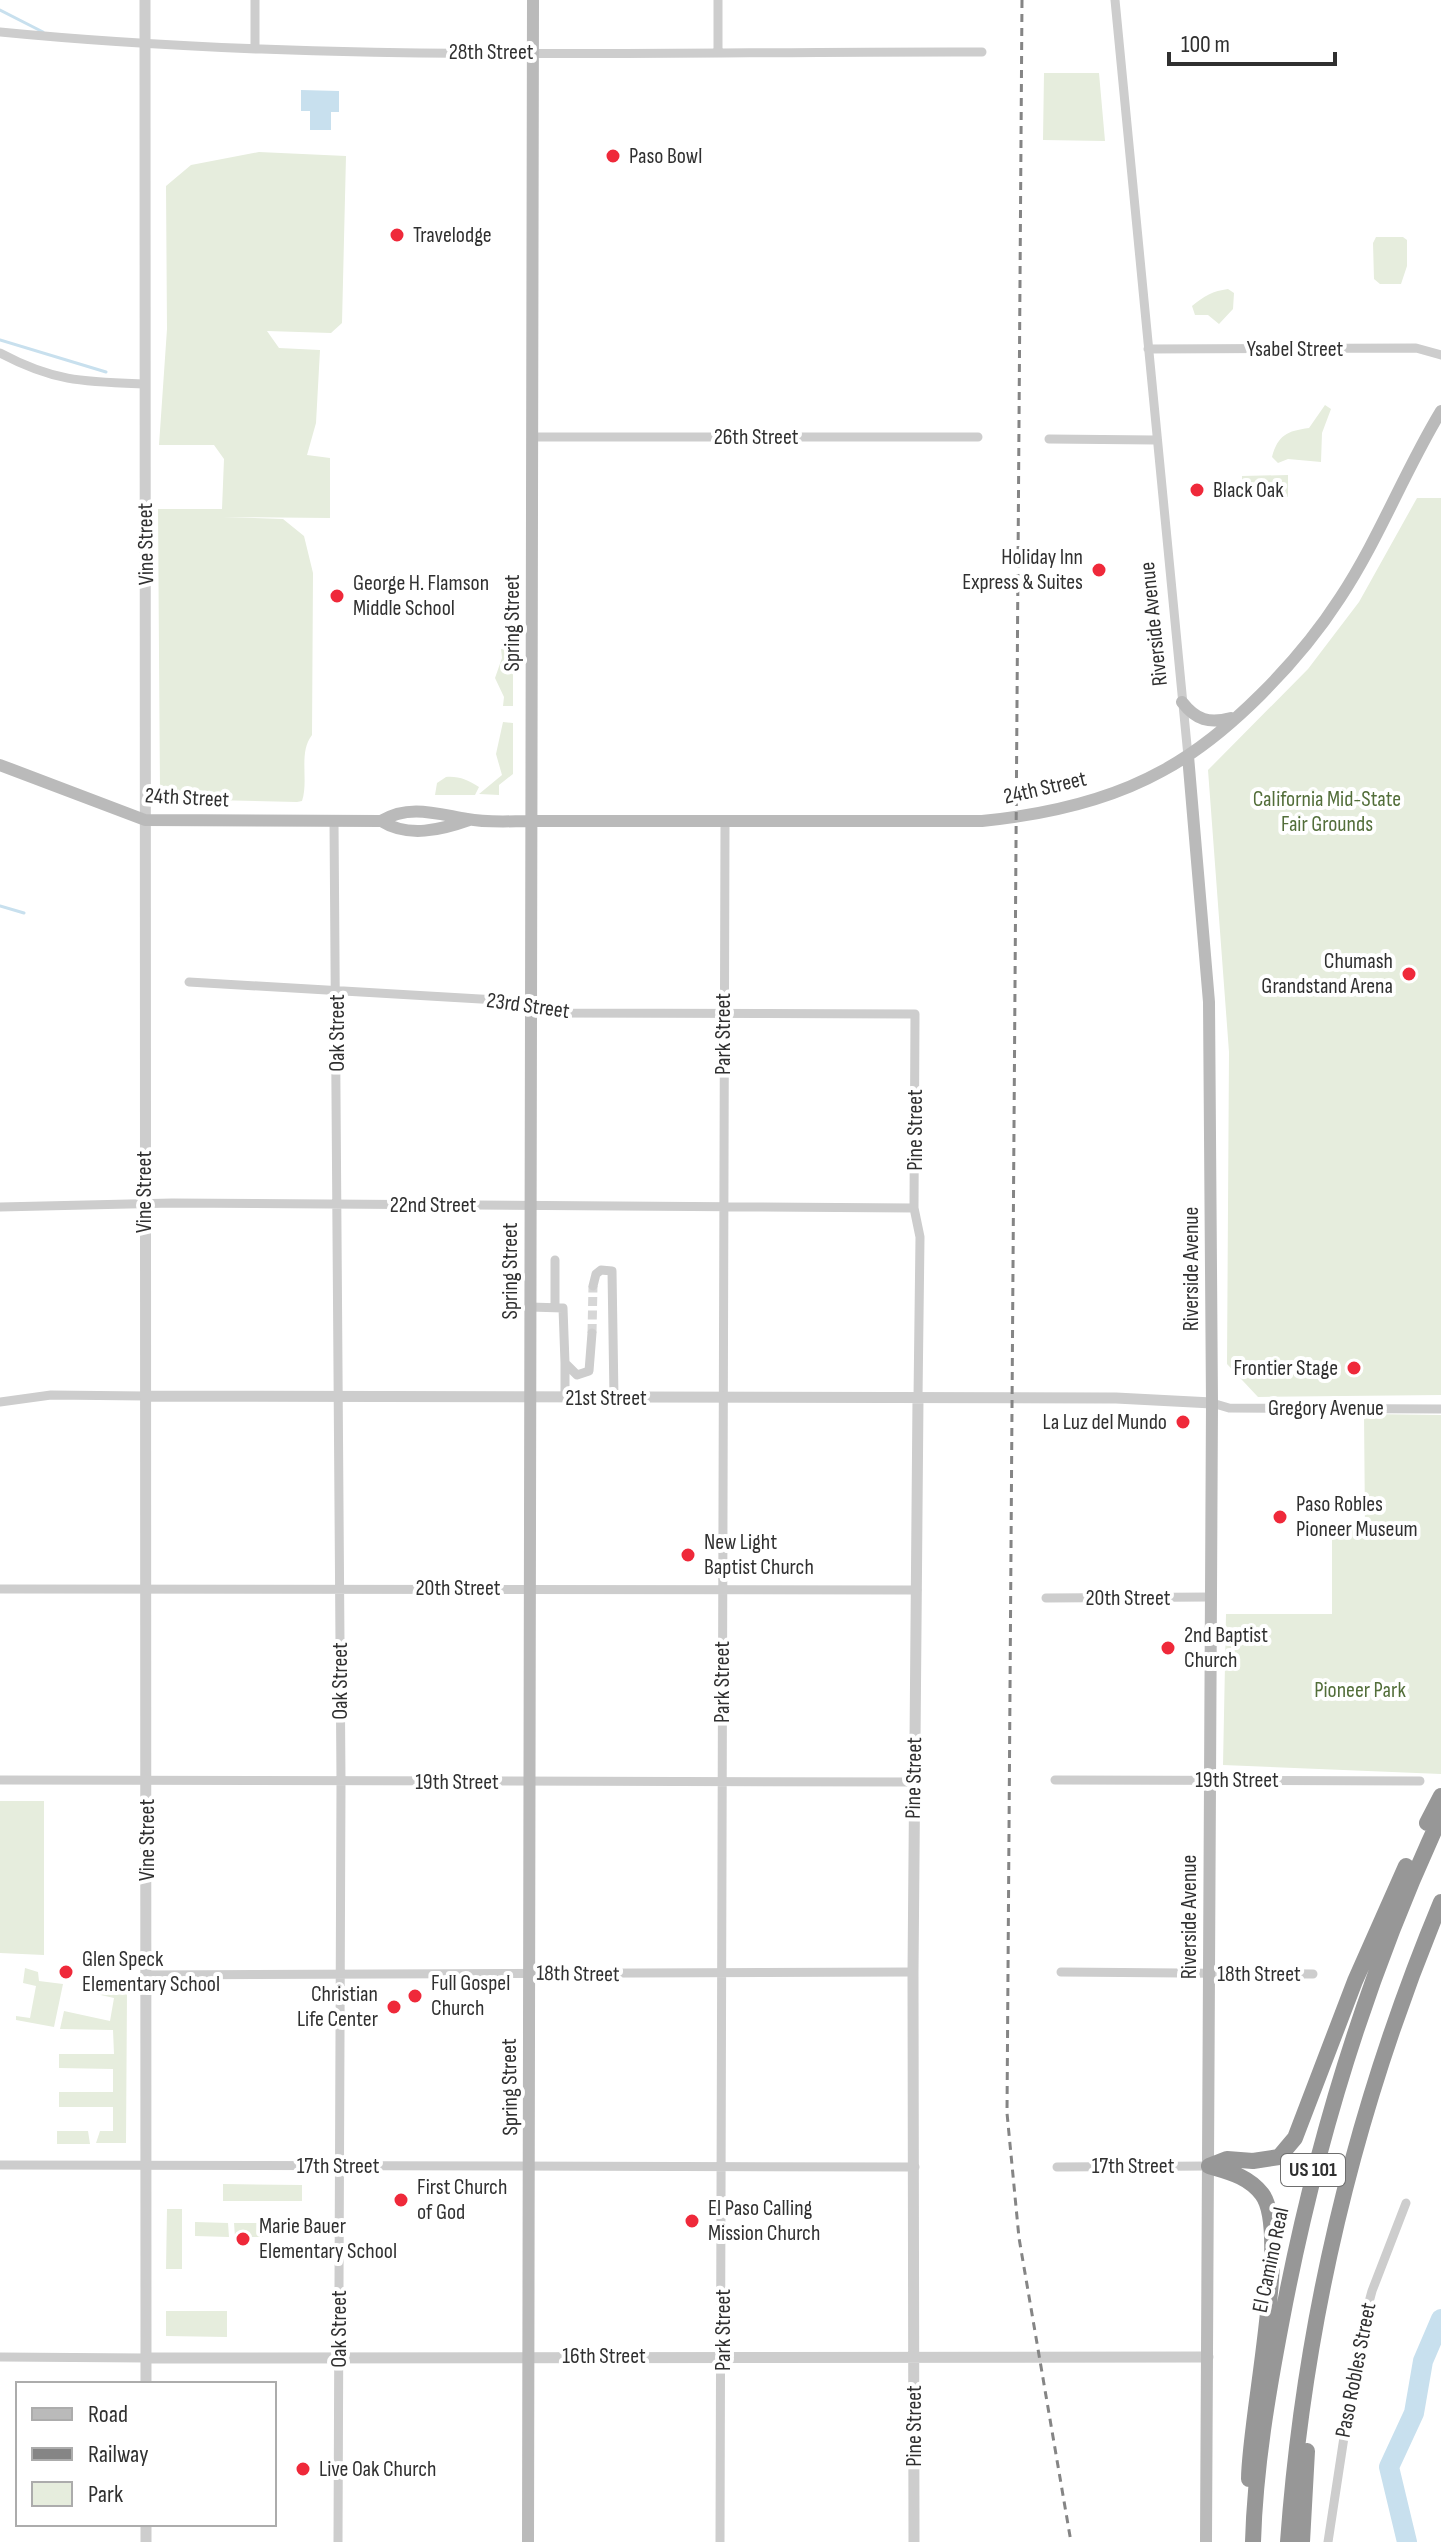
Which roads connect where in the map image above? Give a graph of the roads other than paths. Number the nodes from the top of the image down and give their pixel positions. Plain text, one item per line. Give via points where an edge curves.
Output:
1 (145, 0) edge
2 (255, 0) edge
3 (533, 0) edge
4 (718, 0) edge
5 (1115, 0) edge
6 (0, 32) edge
7 (145, 46) junction
8 (255, 49) junction
9 (718, 51) junction
10 (533, 52) junction
11 (982, 52) dead end
12 (1148, 349) junction
13 (0, 353) edge
14 (1441, 355) edge
15 (144, 384) junction
16 (1441, 411) edge
17 (533, 437) junction
18 (978, 437) dead end
19 (1049, 439) dead end
20 (1155, 440) junction
21 (1182, 702) junction
22 (1234, 717) junction
23 (1188, 756) junction
24 (0, 765) edge
25 (145, 820) junction
26 (334, 821) junction
27 (531, 821) junction
28 (725, 823) junction
29 (189, 982) dead end
30 (337, 990) junction
31 (531, 1009) junction
32 (723, 1013) junction
33 (915, 1014) joint
34 (143, 1203) junction
35 (338, 1205) junction
36 (531, 1205) junction
37 (723, 1206) junction
38 (0, 1207) edge
39 (914, 1208) junction
40 (555, 1260) dead end
41 (593, 1286) dead end
42 (530, 1307) junction
43 (555, 1307) junction
44 (592, 1333) tunnel mouth
45 (565, 1363) junction
46 (146, 1396) junction
47 (337, 1397) junction
48 (724, 1397) junction
49 (530, 1398) junction
50 (565, 1398) junction
51 (614, 1398) junction
52 (918, 1398) junction
53 (0, 1402) edge
54 (1212, 1403) junction
55 (1441, 1409) edge
56 (339, 1588) junction
57 (530, 1588) junction
58 (0, 1589) edge
59 (148, 1589) junction
60 (722, 1589) junction
61 (917, 1590) junction
62 (1211, 1597) junction
63 (1046, 1598) dead end
64 (0, 1780) edge
65 (148, 1780) junction
66 (1055, 1780) dead end
67 (1209, 1780) junction
68 (341, 1781) junction
69 (1420, 1781) dead end
70 (723, 1782) junction
71 (914, 1782) junction
72 (530, 1783) junction
73 (1441, 1796) edge
74 (1441, 1816) edge
75 (1441, 1902) edge
76 (913, 1972) junction
77 (1061, 1972) dead end
78 (340, 1974) junction
79 (529, 1974) junction
80 (723, 1974) junction
81 (1208, 1974) junction
82 (1313, 1974) dead end
83 (147, 1975) junction
84 (0, 2165) edge
85 (147, 2165) junction
86 (531, 2165) junction
87 (723, 2165) junction
88 (338, 2166) junction
89 (1209, 2166) junction
90 (915, 2167) junction
91 (1057, 2167) dead end
92 (1406, 2203) dead end
93 (0, 2357) edge
94 (529, 2357) junction
95 (723, 2357) junction
96 (1208, 2357) junction
97 (146, 2358) junction
98 (339, 2358) junction
99 (913, 2359) junction
100 (1307, 2370) junction
101 (146, 2382) edge
102 (1254, 2518) junction
103 (338, 2542) edge
104 (528, 2542) edge
105 (720, 2542) edge
106 (914, 2542) edge
107 (1206, 2542) edge
108 (1253, 2542) edge
109 (1288, 2542) edge
110 (1302, 2542) edge
111 (1328, 2542) edge

1 - 7 street, Vine Street
2 - 8 street
3 - 10 main road, Spring Street
4 - 9 street
5 - 12 street, Riverside Avenue
6 - 7 street, 28th Street
7 - 8 street, 28th Street
7 - 15 street, Vine Street
8 - 10 street, 28th Street
9 - 10 street, 28th Street
9 - 11 street, 28th Street
10 - 17 main road, Spring Street
12 - 14 street, Ysabel Street via 1416,348
12 - 20 street, Riverside Avenue
13 - 15 street via 46,376
15 - 25 street, Vine Street
16 - 22 main road, 24th Street via 1339,601 1303,647
17 - 18 street, 26th Street
17 - 27 main road, Spring Street
19 - 20 street
20 - 21 street, Riverside Avenue
21 - 22 main road via 1204,721
21 - 23 street, Riverside Avenue
22 - 23 main road, 24th Street
23 - 28 main road, 24th Street via 1132,785 1050,811 982,821
23 - 54 main road, Riverside Avenue via 1209,1002
24 - 25 main road, 24th Street
25 - 26 main road, 24th Street
25 - 34 street, Vine Street
26 - 27 main road, 24th Street via 381,821 395,830 438,830 469,820
26 - 30 street, Oak Street
27 - 28 main road, 24th Street
27 - 31 main road, Spring Street
28 - 32 street, Park Street
29 - 30 street, 23rd Street
30 - 31 street, 23rd Street via 513,1001
30 - 35 street, Oak Street
31 - 32 street, 23rd Street
31 - 36 main road, Spring Street
32 - 33 street, 23rd Street
32 - 37 street, Park Street
33 - 39 street, Pine Street
34 - 35 street, 22nd Street
34 - 38 street, 22nd Street
34 - 46 street, Vine Street
35 - 36 street, 22nd Street
35 - 47 street, Oak Street
36 - 37 street, 22nd Street
36 - 42 main road, Spring Street
37 - 39 street, 22nd Street
37 - 48 street, Park Street
39 - 52 street, Pine Street via 920,1237
40 - 43 street
41 - 51 street via 601,1270 612,1271
42 - 43 street
42 - 49 main road, Spring Street
43 - 45 street via 564,1312
44 - 45 street via 589,1371 577,1375
45 - 50 street
46 - 47 street, 21st Street
46 - 53 street, 21st Street via 51,1395
46 - 59 street, Vine Street
47 - 49 street, 21st Street
47 - 56 street, Oak Street
48 - 51 street, 21st Street
48 - 52 street, 21st Street
48 - 60 street, Park Street
49 - 50 street, 21st Street
49 - 57 main road, Spring Street
50 - 51 street, 21st Street
52 - 54 street, 21st Street
52 - 61 street, Pine Street
54 - 55 street, Gregory Avenue via 1229,1408
54 - 62 main road, Riverside Avenue
56 - 57 street, 20th Street
56 - 59 street, 20th Street
56 - 68 street, Oak Street
57 - 60 street, 20th Street
57 - 72 main road, Spring Street
58 - 59 street, 20th Street
59 - 65 street, Vine Street
60 - 61 street, 20th Street
60 - 70 street, Park Street
61 - 71 street, Pine Street
62 - 63 street, 20th Street
62 - 67 main road, Riverside Avenue
64 - 65 street, 19th Street
65 - 68 street, 19th Street
65 - 83 street, Vine Street
66 - 67 street, 19th Street
67 - 69 street, 19th Street
67 - 81 main road, Riverside Avenue
68 - 72 street, 19th Street
68 - 78 street, Oak Street
70 - 71 street, 19th Street
70 - 72 street, 19th Street
70 - 80 street, Park Street
71 - 76 street, Pine Street
72 - 79 main road, Spring Street
73 - 89 highway via 1355,1981 1295,2138 1279,2157 1227,2159
74 - 102 highway, El Camino Real / US 101 via 1363,2006 1324,2131 1275,2354
75 - 100 highway, US 101 via 1371,2095 1339,2209
76 - 80 street, 18th Street
76 - 90 street, Pine Street
77 - 81 street, 18th Street
78 - 79 street, 18th Street
78 - 83 street, 18th Street
78 - 88 street, Oak Street
79 - 80 street, 18th Street
79 - 86 main road, Spring Street
80 - 87 street, Park Street
81 - 82 street, 18th Street
81 - 89 main road, Riverside Avenue
83 - 85 street, Vine Street
84 - 85 street, 17th Street
85 - 88 street, 17th Street
85 - 97 street, Vine Street
86 - 87 street, 17th Street
86 - 88 street, 17th Street
86 - 94 main road, Spring Street
87 - 90 street, 17th Street
87 - 95 street, Park Street
88 - 98 street, Oak Street
89 - 91 street, 17th Street
89 - 96 main road, Riverside Avenue
89 - 102 highway via 1254,2185 1273,2221 1271,2284 1249,2465
90 - 99 street, Pine Street
92 - 111 street, Paso Robles Street via 1359,2339
93 - 97 street, 16th Street
94 - 95 street, 16th Street
94 - 98 street, 16th Street
94 - 104 main road, Spring Street
95 - 99 street, 16th Street
95 - 105 street, Park Street
96 - 99 street, 16th Street
96 - 107 main road, Riverside Avenue
97 - 98 street, 16th Street
97 - 101 street, Vine Street
98 - 103 street, Oak Street
99 - 106 street, Pine Street
100 - 109 highway, US 101
100 - 110 highway via 1311,2414
102 - 108 highway, El Camino Real / US 101

